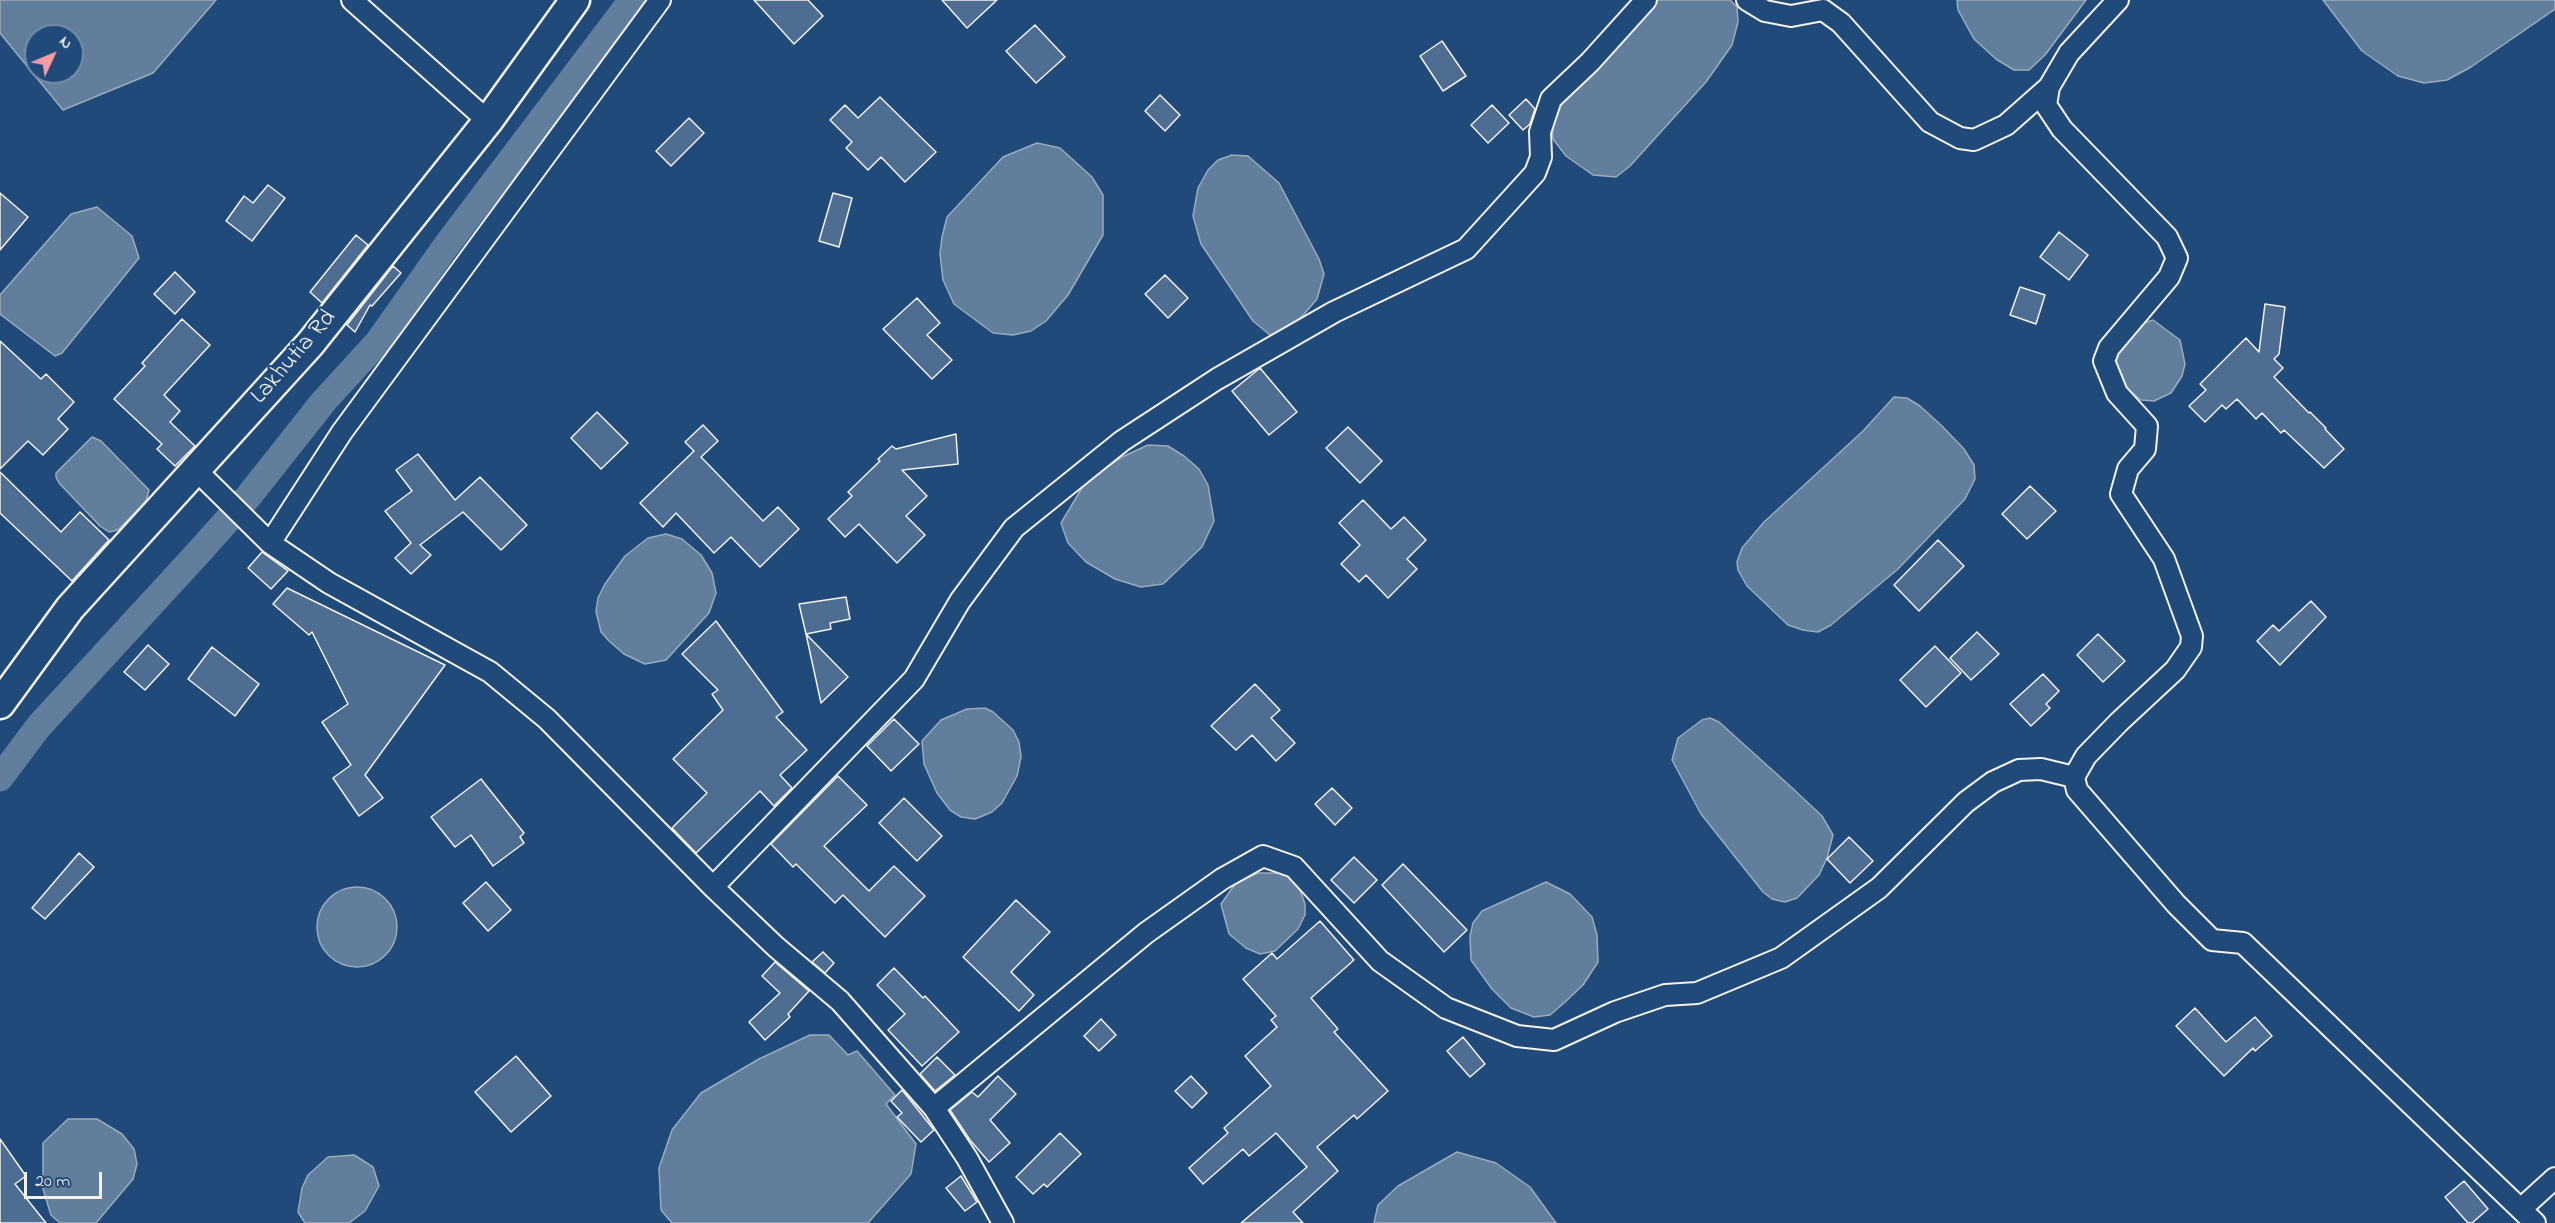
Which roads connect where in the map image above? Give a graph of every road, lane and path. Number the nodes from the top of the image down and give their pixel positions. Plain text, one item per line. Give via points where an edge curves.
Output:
1 (352, 0) edge
2 (575, 0) edge
3 (660, 0) edge
4 (1646, 0) edge
5 (1747, 0) edge
6 (2118, 0) edge
7 (2049, 87) junction
8 (488, 121) junction
9 (195, 469) junction
10 (270, 543) junction
11 (0, 704) edge
12 (2074, 777) junction
13 (712, 887) junction
14 (934, 1108) junction
15 (2555, 1178) edge
16 (2528, 1216) edge
17 (1003, 1223) edge

1 - 8 street
2 - 8 street, Lakhutia Rd
3 - 10 street via 342,432
4 - 13 street via 1551,99 1540,132 1541,157 1535,173 1467,249 1334,312 1217,379 1122,441 1014,528 960,601 914,679
5 - 7 street via 1765,11 1791,16 1823,10 1841,23 1930,122 1960,138 1974,140 2006,125
6 - 7 street via 2069,53
7 - 12 street via 2046,105 2062,129 2168,237 2177,258 2169,276 2109,348 2104,361 2117,393 2147,426 2145,449 2128,469 2121,494 2164,559 2192,636 2191,647 2175,670 2092,749
8 - 9 street, Lakhutia Rd via 310,344
9 - 10 street
9 - 11 street, Lakhutia Rd via 70,608
10 - 13 street via 329,583 490,672 547,719
12 - 14 street via 2041,769 2019,770 1993,782 1966,802 1880,888 1781,958 1697,993 1665,995 1615,1012 1554,1040 1517,1036 1446,1008 1380,960 1294,867 1263,856 1222,879 1146,933
12 - 16 street via 2077,790 2212,940 2243,943
13 - 14 street via 840,1001
14 - 17 street
15 - 16 street

